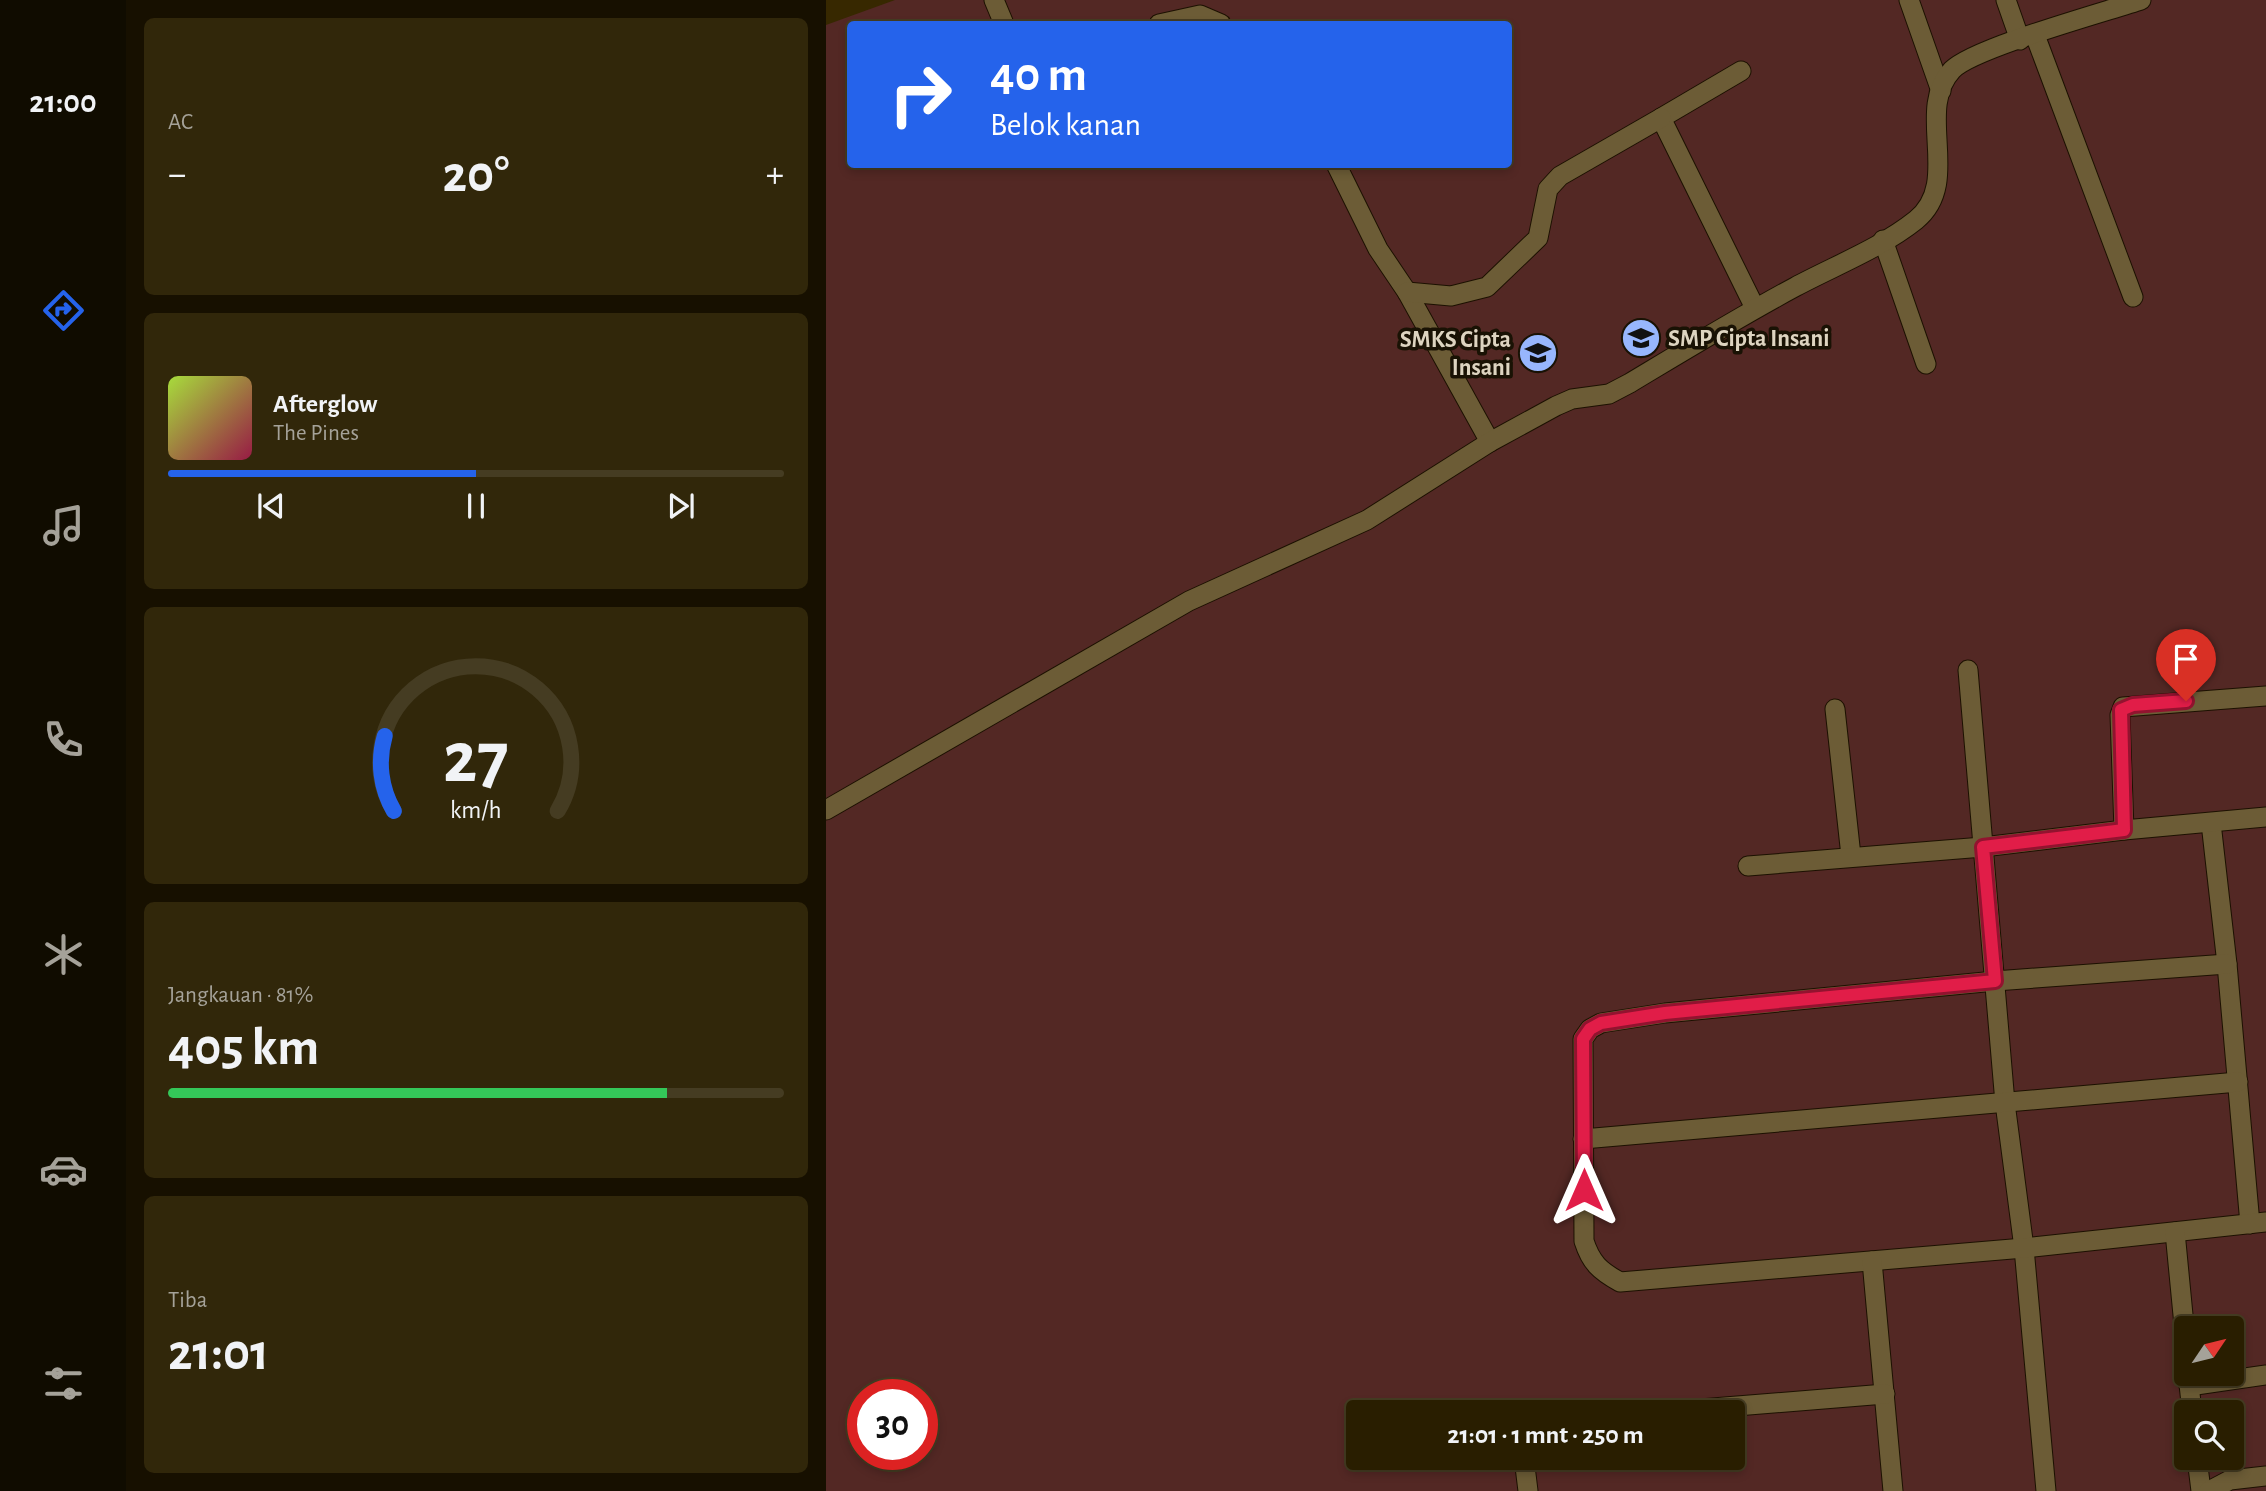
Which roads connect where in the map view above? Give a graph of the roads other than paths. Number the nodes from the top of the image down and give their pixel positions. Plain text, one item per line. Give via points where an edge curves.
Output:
1 (994, 0) edge
2 (1909, 0) edge
3 (2006, 0) edge
4 (2141, 0) edge
5 (1002, 21) edge
6 (1173, 21) edge
7 (1214, 21) edge
8 (2027, 38) junction
9 (1741, 71) dead end
10 (1941, 91) junction
11 (1661, 118) junction
12 (1338, 168) edge
13 (1883, 240) junction
14 (1407, 292) junction
15 (2133, 298) dead end
16 (1755, 308) junction
17 (1926, 364) dead end
18 (1489, 442) junction
19 (1968, 670) dead end
20 (2266, 696) edge
21 (1835, 709) dead end
22 (826, 810) edge
23 (2266, 817) edge
24 (2211, 823) junction
25 (2124, 830) junction
26 (1983, 847) junction
27 (1851, 856) junction
28 (1748, 866) dead end
29 (2227, 964) junction
30 (1995, 981) junction
31 (2238, 1082) junction
32 (2005, 1103) junction
33 (1583, 1139) junction
34 (2258, 1223) edge
35 (2175, 1232) junction
36 (2024, 1248) junction
37 (1872, 1261) junction
38 (2183, 1316) edge
39 (2266, 1375) edge
40 (2244, 1376) edge
41 (1885, 1394) junction
42 (1745, 1405) edge
43 (1525, 1470) edge
44 (2198, 1470) edge
45 (2266, 1476) edge
46 (1528, 1491) edge
47 (1893, 1491) edge
48 (2046, 1491) edge
49 (2201, 1491) edge
50 (2209, 1491) edge

1 - 5 street
2 - 10 street
3 - 8 street
4 - 8 street
6 - 7 street via 1200,15
8 - 10 street via 1965,61 1951,71
8 - 15 street
9 - 11 street
10 - 13 street via 1936,115 1937,187 1917,219
11 - 14 street via 1560,176 1548,189 1538,238 1487,287 1451,296
11 - 16 street
12 - 14 street via 1378,249
13 - 16 street
13 - 17 street
14 - 18 street
16 - 18 street via 1620,388 1594,398 1572,399
18 - 22 street via 1367,520 1189,601
19 - 26 street
20 - 25 street via 2123,706
21 - 27 street
23 - 24 street
24 - 25 street
24 - 29 street
25 - 26 street
26 - 27 street
26 - 30 street
27 - 28 street
29 - 30 street
29 - 31 street
30 - 32 street
30 - 33 street via 1601,1023 1583,1039
31 - 32 street
31 - 34 street
32 - 33 street
32 - 36 street
33 - 37 street via 1584,1241 1589,1258 1600,1271 1620,1282
34 - 35 street
35 - 36 street
35 - 38 street
36 - 37 street
36 - 48 street
37 - 41 street
39 - 40 street
41 - 42 street
41 - 47 street
43 - 46 street
44 - 49 street
45 - 50 street via 2230,1480

